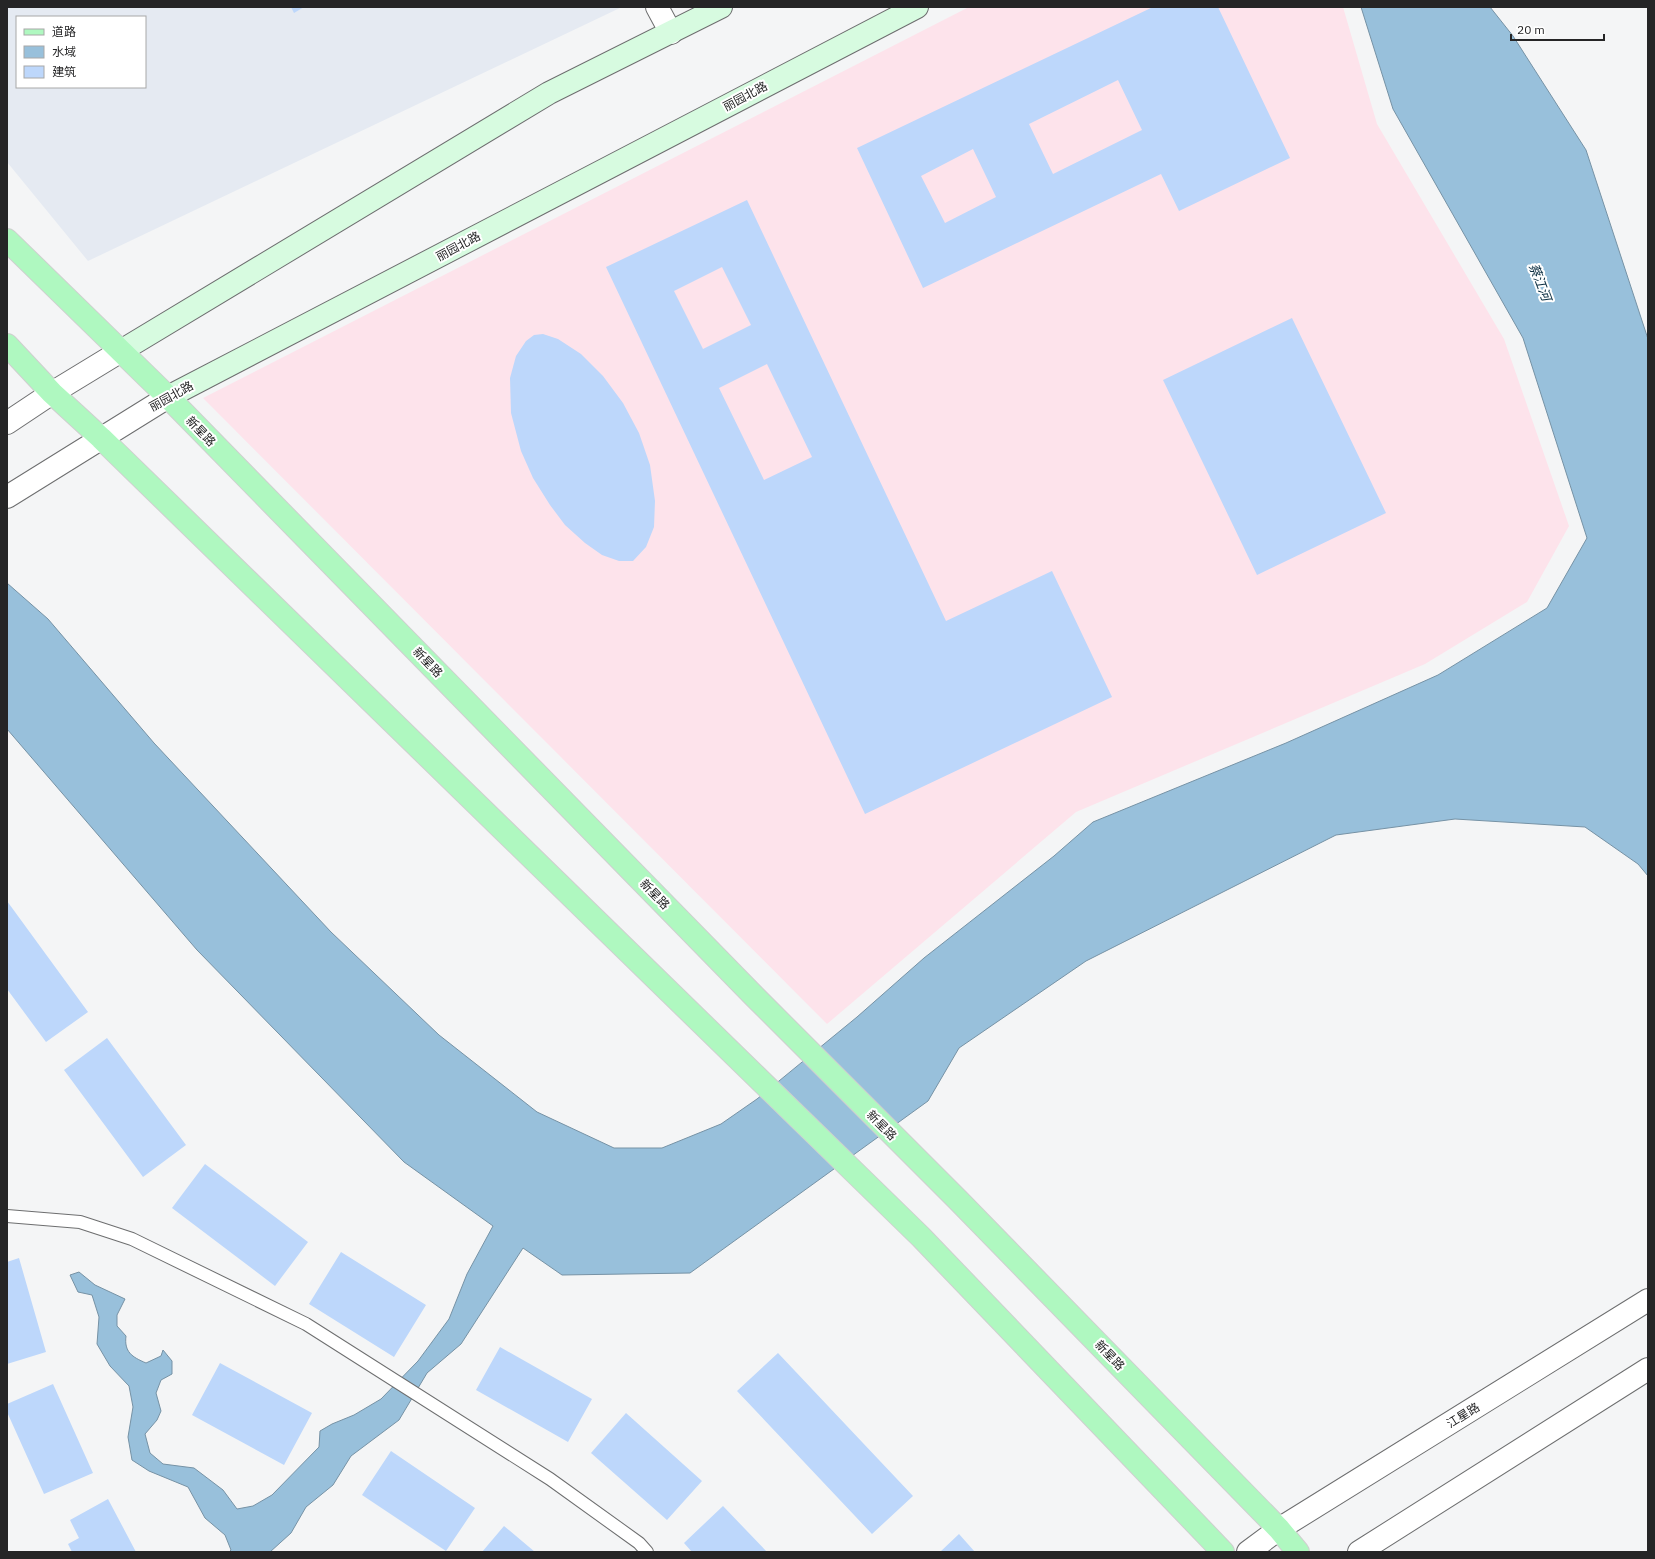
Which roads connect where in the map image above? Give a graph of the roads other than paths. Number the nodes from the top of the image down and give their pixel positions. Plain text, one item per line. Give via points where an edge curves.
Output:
1 (657, 7) edge
2 (721, 7) edge
3 (917, 7) edge
4 (670, 33) junction
5 (7, 240) edge
6 (7, 345) edge
7 (122, 351) junction
8 (52, 393) junction
9 (168, 397) junction
10 (7, 423) edge
11 (100, 438) junction
12 (7, 498) edge
13 (7, 1216) edge
14 (1648, 1300) edge
15 (1648, 1369) edge
16 (1278, 1529) junction
17 (647, 1552) edge
18 (1223, 1552) edge
19 (1248, 1552) edge
20 (1298, 1552) edge
21 (1359, 1552) edge

1 - 4 street
2 - 4 main road
3 - 9 main road, 丽园北路
4 - 7 main road via 549,93
5 - 7 main road, 新星路
6 - 8 main road
7 - 8 street
7 - 9 main road, 新星路
8 - 10 street
8 - 11 main road
9 - 11 street, 丽园北路
9 - 16 main road, 新星路
11 - 12 street, 丽园北路
11 - 18 main road via 922,1237
13 - 17 lane via 80,1222 132,1239 306,1324 550,1479 639,1543
14 - 16 street, 江星路
15 - 21 street
16 - 19 street, 江星路
16 - 20 main road, 新星路

